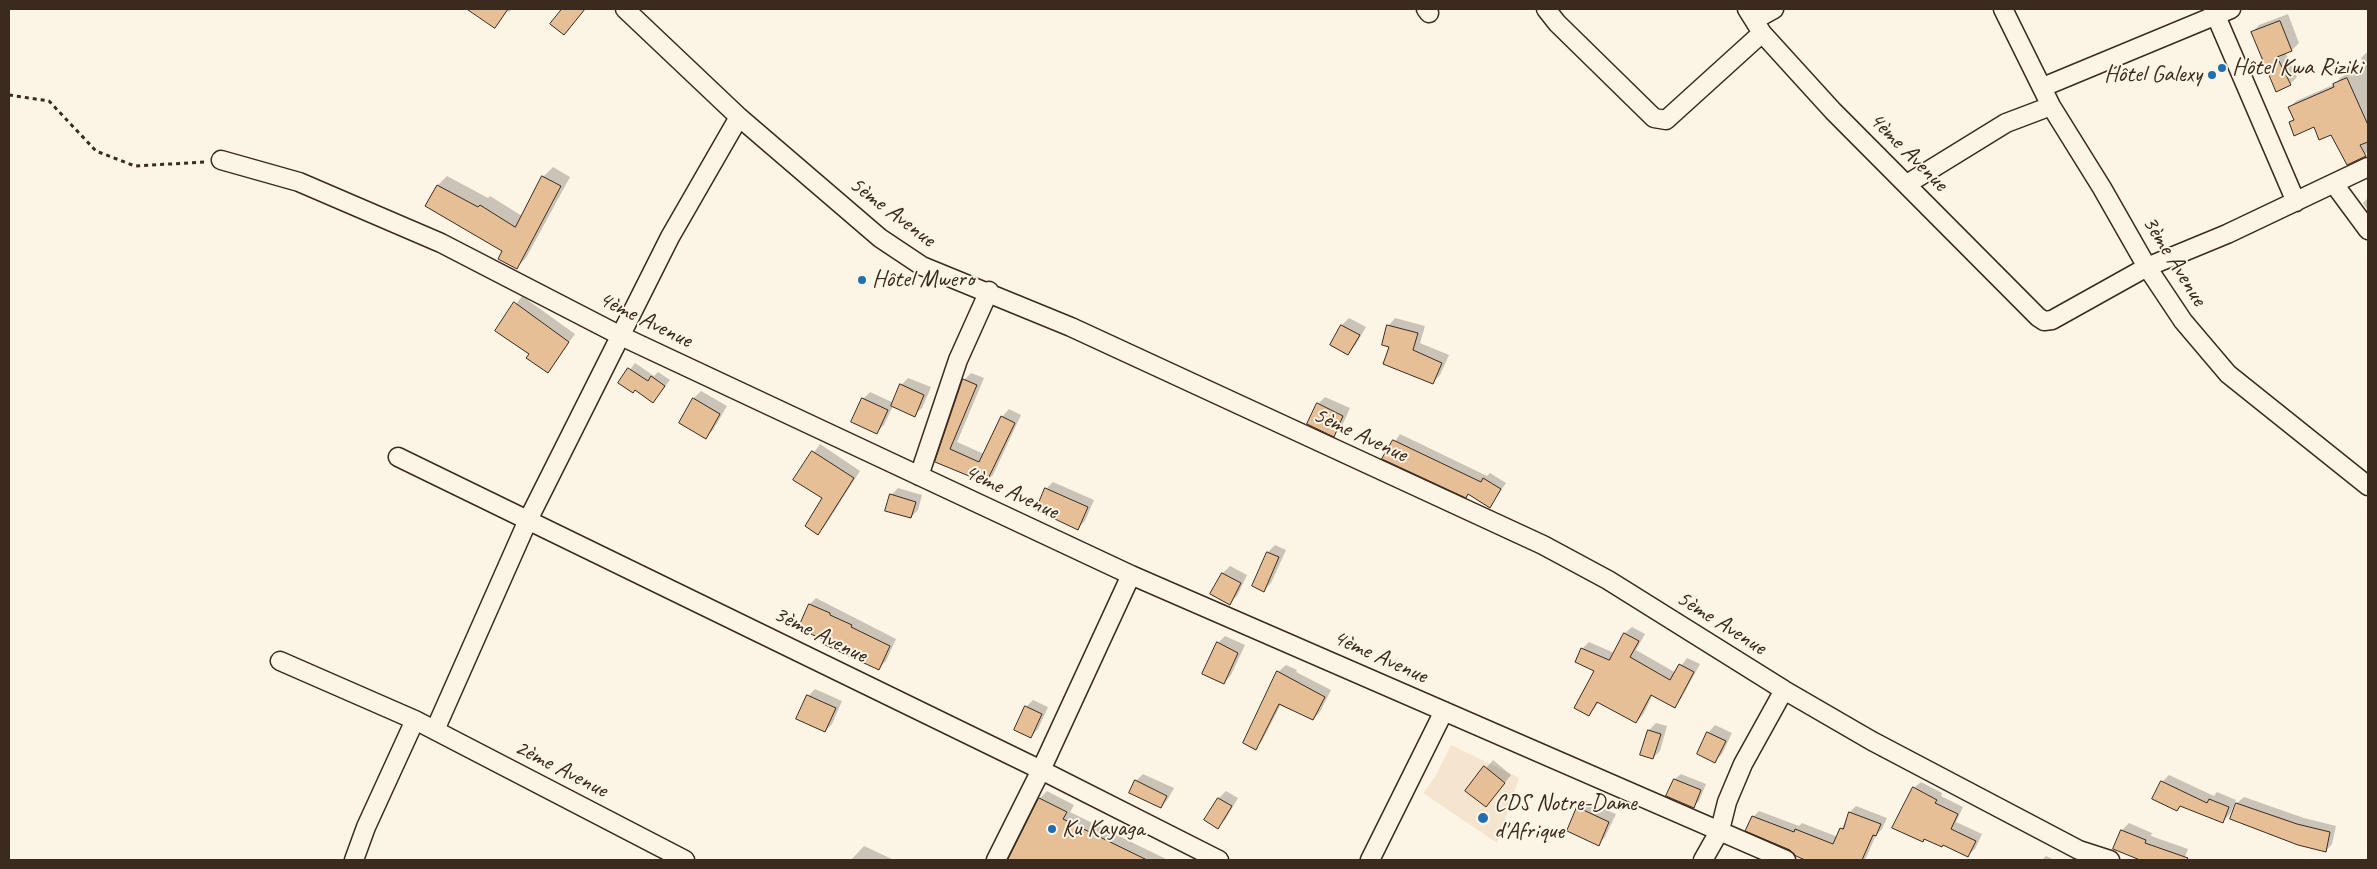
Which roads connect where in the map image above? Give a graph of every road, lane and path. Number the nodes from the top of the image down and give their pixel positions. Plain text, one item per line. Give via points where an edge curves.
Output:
1 (625, 9) edge
2 (1546, 9) edge
3 (1774, 9) edge
4 (2003, 9) edge
5 (2220, 11) edge
6 (1754, 20) edge
7 (2043, 87) junction
8 (9, 95) edge
9 (2051, 106) junction
10 (739, 117) junction
11 (221, 160) joint
12 (2368, 167) edge
13 (1907, 184) junction
14 (2334, 184) junction
15 (2296, 202) junction
16 (2368, 230) edge
17 (2147, 266) junction
18 (989, 292) junction
19 (621, 336) junction
20 (398, 457) dead end
21 (919, 476) junction
22 (2368, 486) edge
23 (528, 520) junction
24 (1131, 575) junction
25 (280, 661) dead end
26 (1784, 690) junction
27 (1444, 711) junction
28 (415, 720) junction
29 (435, 730) junction
30 (1041, 770) junction
31 (1720, 830) junction
32 (354, 860) edge
33 (685, 860) edge
34 (996, 860) edge
35 (1218, 860) edge
36 (1370, 860) edge
37 (1703, 860) edge
38 (1786, 860) edge
39 (2110, 860) edge

1 - 10 street, 5ème Avenue
2 - 6 street via 1654,118 1666,120
3 - 6 street
4 - 7 street, 3ème Avenue
5 - 7 street
5 - 15 street
6 - 13 street, 4ème Avenue via 1834,111
7 - 9 street, 3ème Avenue
8 - 11 path via 48,101 96,151 135,166
9 - 13 street via 2006,124
9 - 17 street, 3ème Avenue
10 - 18 street, 5ème Avenue via 880,238 922,266
10 - 19 street via 670,237
11 - 19 street, 4ème Avenue via 299,182 441,243
12 - 14 street
13 - 17 street, 4ème Avenue via 2044,320 2052,320
14 - 15 street
14 - 16 street
15 - 17 street
17 - 22 street, 3ème Avenue via 2183,321 2228,374
18 - 21 street via 958,360
18 - 26 street, 5ème Avenue via 1071,326 1542,545 1608,580
19 - 21 street, 4ème Avenue
19 - 23 street
20 - 23 street, 3ème Avenue
21 - 24 street, 4ème Avenue
23 - 29 street
23 - 30 street, 3ème Avenue
24 - 27 street, 4ème Avenue
24 - 30 street
25 - 28 street, 2ème Avenue
26 - 31 street via 1743,764 1727,802
26 - 39 street, 5ème Avenue via 1872,742 2078,850
27 - 31 street, 4ème Avenue
27 - 36 street
28 - 29 street, 2ème Avenue
28 - 32 street via 366,826
29 - 33 street, 2ème Avenue
30 - 34 street
30 - 35 street, 3ème Avenue
31 - 37 street
31 - 38 street, 4ème Avenue

